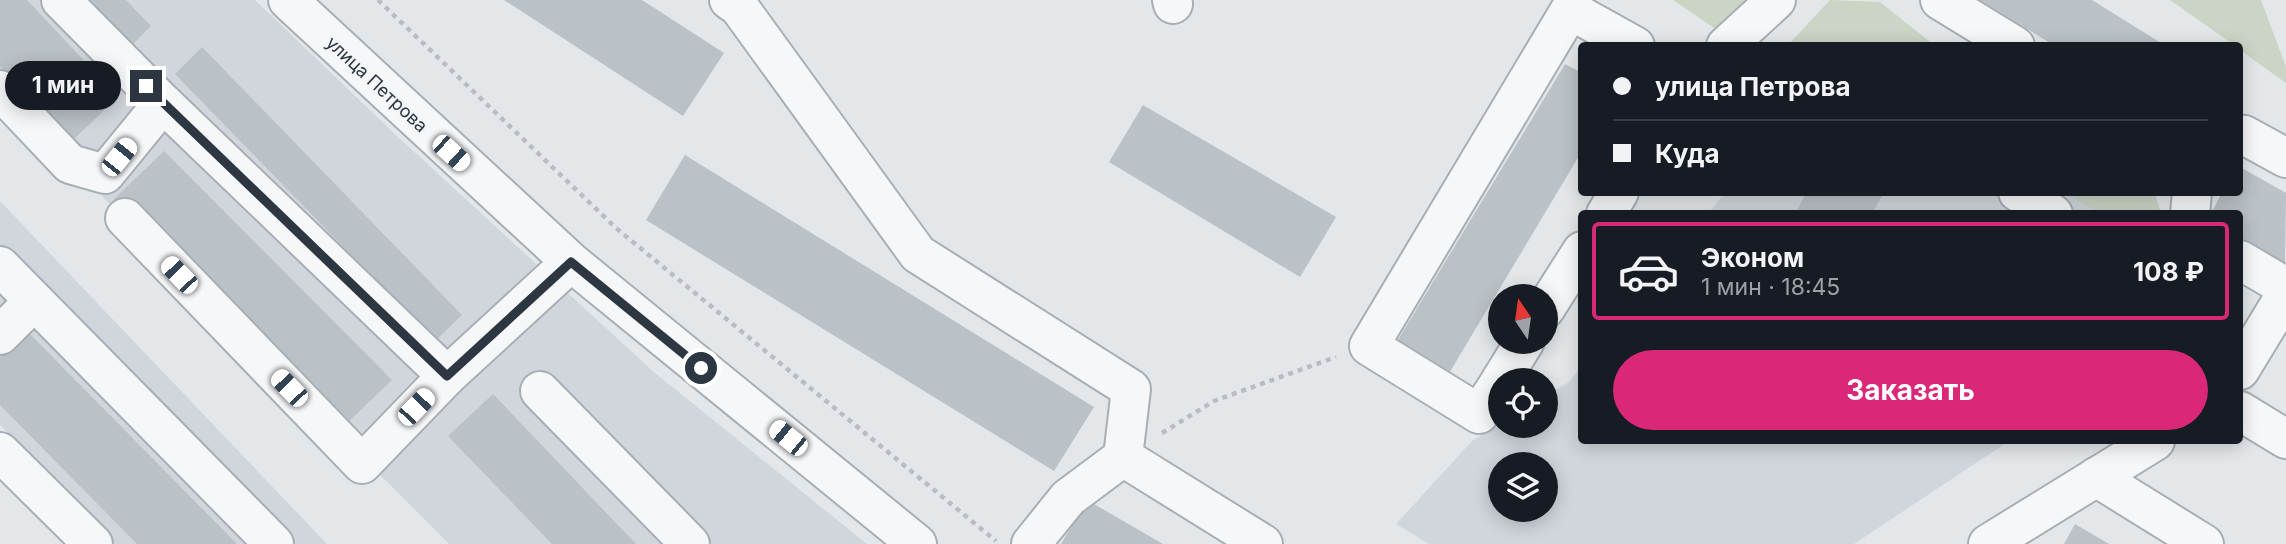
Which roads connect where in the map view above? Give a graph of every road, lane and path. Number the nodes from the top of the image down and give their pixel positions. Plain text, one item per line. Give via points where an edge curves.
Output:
1 (61, 0) edge
2 (288, 0) edge
3 (377, 0) edge
4 (729, 0) edge
5 (1776, 0) edge
6 (1940, 0) edge
7 (1628, 42) edge
8 (1730, 42) edge
9 (2008, 42) edge
10 (0, 90) edge
11 (163, 103) junction
12 (2243, 136) edge
13 (2286, 158) edge
14 (2024, 196) edge
15 (2047, 210) edge
16 (125, 218) dead end
17 (1578, 257) edge
18 (571, 262) junction
19 (2243, 262) edge
20 (0, 266) edge
21 (2286, 287) edge
22 (1558, 289) edge
23 (2286, 294) edge
24 (34, 301) junction
25 (0, 335) edge
26 (1369, 346) junction
27 (2243, 365) edge
28 (447, 376) junction
29 (540, 391) dead end
30 (1488, 400) edge
31 (2243, 413) edge
32 (2286, 439) edge
33 (2150, 444) edge
34 (0, 452) edge
35 (1123, 457) junction
36 (2096, 477) junction
37 (93, 544) edge
38 (274, 544) edge
39 (690, 544) edge
40 (917, 544) edge
41 (999, 544) edge
42 (1031, 544) edge
43 (1263, 544) edge
44 (1989, 544) edge
45 (2204, 544) edge

1 - 11 street
2 - 18 street, улица Петрова
3 - 41 path via 616,228
4 - 35 street via 739,7 918,254 1131,389
5 - 8 street
6 - 9 street
7 - 26 street via 1570,10
10 - 11 street via 70,164 105,174
11 - 28 street
12 - 13 street
14 - 15 street
16 - 28 street via 362,464
17 - 22 street
18 - 28 street
18 - 40 street, улица Петрова
19 - 21 street
20 - 24 street
23 - 27 street
24 - 25 street
24 - 38 street
26 - 30 street via 1479,414
26 - 35 path via 1214,401
29 - 39 street
31 - 32 street
33 - 36 street
34 - 37 street
35 - 42 street via 1068,498
35 - 43 street
36 - 44 street
36 - 45 street

